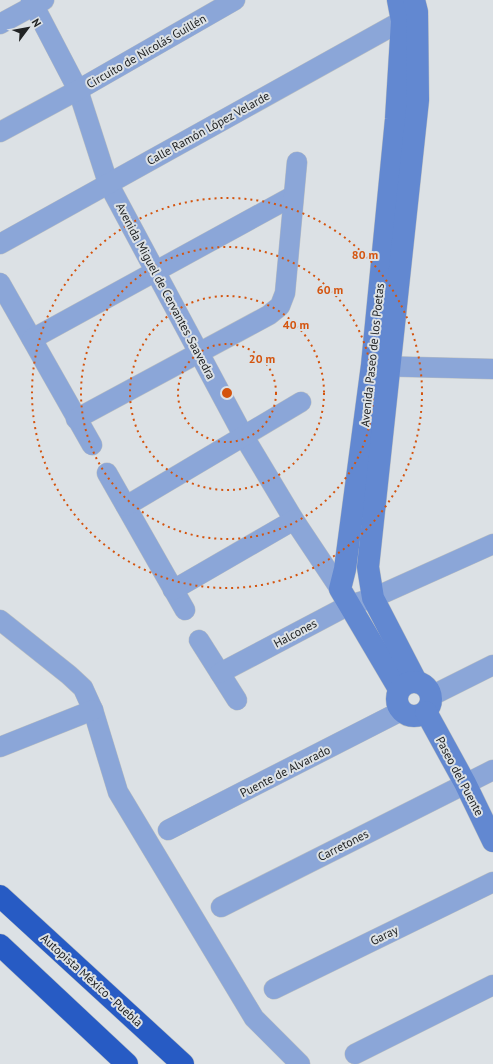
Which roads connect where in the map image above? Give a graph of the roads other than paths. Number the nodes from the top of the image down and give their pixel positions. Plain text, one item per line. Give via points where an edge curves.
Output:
1 (235, 0) edge
2 (36, 2) edge
3 (408, 8) edge
4 (0, 24) edge
5 (78, 90) junction
6 (0, 132) edge
7 (297, 162) dead end
8 (108, 183) junction
9 (293, 196) junction
10 (0, 244) edge
11 (156, 272) junction
12 (0, 283) edge
13 (32, 339) junction
14 (198, 354) junction
15 (380, 366) junction
16 (493, 369) edge
17 (301, 402) dead end
18 (76, 419) junction
19 (243, 435) junction
20 (92, 446) dead end
21 (107, 473) dead end
22 (126, 506) junction
23 (294, 520) junction
24 (493, 544) edge
25 (371, 584) junction
26 (345, 588) junction
27 (173, 590) junction
28 (185, 610) dead end
29 (0, 620) edge
30 (199, 640) dead end
31 (493, 665) edge
32 (220, 673) junction
33 (407, 685) junction
34 (236, 700) dead end
35 (428, 704) junction
36 (93, 710) junction
37 (401, 712) junction
38 (0, 747) edge
39 (493, 770) edge
40 (465, 783) junction
41 (168, 830) dead end
42 (493, 841) edge
43 (493, 882) edge
44 (0, 896) edge
45 (221, 907) dead end
46 (0, 945) edge
47 (493, 985) edge
48 (274, 989) dead end
49 (355, 1054) dead end
50 (127, 1064) edge
51 (183, 1064) edge
52 (300, 1064) edge

1 - 5 street, Circuito de Nicolás Guillén
2 - 4 street
2 - 5 street, Avenida Miguel de Cervantes Saavedra
3 - 8 street, Calle Ramón López Velarde
3 - 15 street, Avenida Paseo de los Poetas via 396,119
5 - 6 street, Circuito de Nicolás Guillén
5 - 8 street, Avenida Miguel de Cervantes Saavedra
7 - 9 street
8 - 10 street, Calle Ramón López Velarde
8 - 11 street, Avenida Miguel de Cervantes Saavedra
9 - 11 street
9 - 14 street via 285,293 280,306 269,315
11 - 13 street
11 - 14 street, Avenida Miguel de Cervantes Saavedra
12 - 13 street
13 - 18 street
14 - 18 street
14 - 19 street, Avenida Miguel de Cervantes Saavedra
15 - 16 street
15 - 25 street, Avenida Paseo de los Poetas
15 - 26 street, Avenida Paseo de los Poetas
17 - 19 street
18 - 20 street
19 - 22 street
19 - 23 street, Avenida Miguel de Cervantes Saavedra
21 - 22 street
22 - 27 street
23 - 26 street, Avenida Miguel de Cervantes Saavedra
23 - 27 street
24 - 25 street, Halcones
25 - 26 street
25 - 26 street, Halcones
25 - 33 street
26 - 32 street, Halcones
26 - 33 street
27 - 28 street
29 - 36 street via 69,674 83,688
30 - 32 street
31 - 35 street
32 - 34 street
33 - 35 street via 426,686
33 - 37 street via 396,701
35 - 37 street via 413,717
35 - 40 street, Paseo del Puente
36 - 38 street
36 - 52 street via 118,792 254,1018
37 - 41 street, Puente de Alvarado
39 - 40 street, Carretones
40 - 42 street, Paseo del Puente
40 - 45 street, Carretones
43 - 48 street, Garay
44 - 51 highway, Autopista México - Puebla
46 - 50 highway
47 - 49 street

